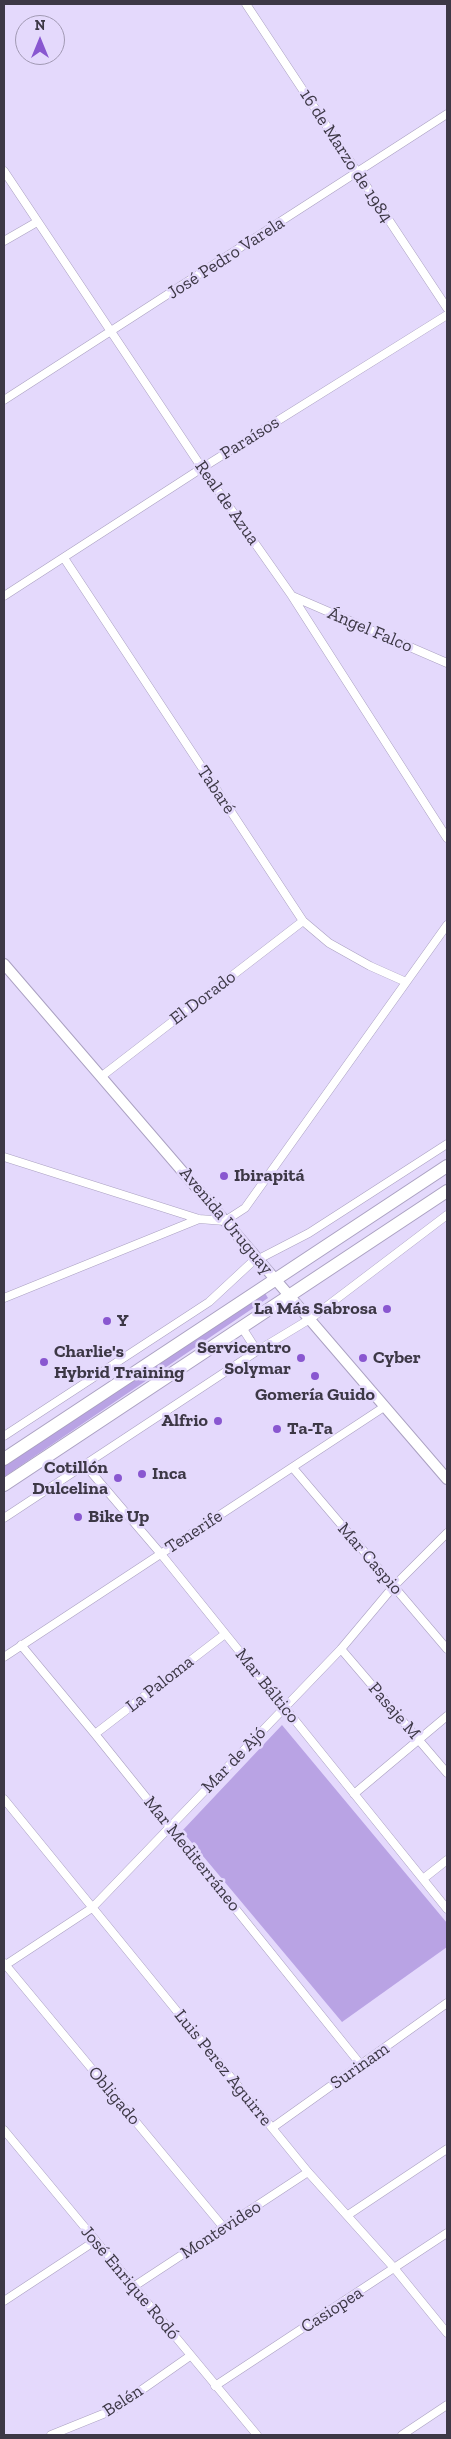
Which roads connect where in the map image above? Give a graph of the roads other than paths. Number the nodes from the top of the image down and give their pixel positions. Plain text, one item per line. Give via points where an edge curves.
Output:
1 (246, 4) edge
2 (447, 114) edge
3 (4, 171) edge
4 (357, 173) junction
5 (37, 222) junction
6 (4, 241) edge
7 (447, 308) edge
8 (447, 315) edge
9 (111, 332) junction
10 (4, 400) edge
11 (202, 468) junction
12 (64, 558) junction
13 (4, 596) edge
14 (292, 596) junction
15 (447, 663) edge
16 (447, 838) edge
17 (303, 921) junction
18 (447, 925) edge
19 (4, 964) edge
20 (406, 982) junction
21 (102, 1076) junction
22 (447, 1144) edge
23 (4, 1157) edge
24 (447, 1166) edge
25 (447, 1191) edge
26 (447, 1215) edge
27 (199, 1219) junction
28 (225, 1221) junction
29 (258, 1259) junction
30 (276, 1280) junction
31 (289, 1296) junction
32 (4, 1298) edge
33 (310, 1319) junction
34 (241, 1326) junction
35 (257, 1351) junction
36 (384, 1407) junction
37 (4, 1436) edge
38 (4, 1459) edge
39 (85, 1465) junction
40 (292, 1468) junction
41 (447, 1479) edge
42 (4, 1485) edge
43 (4, 1518) edge
44 (447, 1533) edge
45 (161, 1554) junction
46 (394, 1587) junction
47 (225, 1634) junction
48 (21, 1645) junction
49 (341, 1649) junction
50 (447, 1649) edge
51 (4, 1656) edge
52 (284, 1707) junction
53 (447, 1716) edge
54 (96, 1734) junction
55 (419, 1741) junction
56 (447, 1773) edge
57 (354, 1794) junction
58 (4, 1799) edge
59 (170, 1826) junction
60 (447, 1860) edge
61 (423, 1879) junction
62 (92, 1908) junction
63 (447, 1909) edge
64 (4, 1965) edge
65 (447, 2003) edge
66 (361, 2065) junction
67 (272, 2128) junction
68 (4, 2130) edge
69 (447, 2149) edge
70 (308, 2172) junction
71 (348, 2215) junction
72 (224, 2228) junction
73 (447, 2233) edge
74 (95, 2242) junction
75 (395, 2269) junction
76 (133, 2287) junction
77 (4, 2301) edge
78 (447, 2333) edge
79 (190, 2356) junction
80 (215, 2386) junction
81 (447, 2405) edge
82 (74, 2428) junction
83 (51, 2435) edge
84 (80, 2435) edge
85 (257, 2435) edge
86 (402, 2435) edge

1 - 4 street, 16 de Marzo de 1984
2 - 4 street, José Pedro Varela
3 - 5 street, Real de Azua
4 - 7 street, 16 de Marzo de 1984
4 - 9 street, José Pedro Varela
5 - 6 street
5 - 9 street, Real de Azua
8 - 11 street, Paraísos
9 - 10 street, José Pedro Varela
9 - 11 street, Real de Azua
11 - 12 street, Paraísos
11 - 14 street, Real de Azua
12 - 13 street, Paraísos
12 - 17 street, Tabaré
14 - 15 street, Ángel Falco
14 - 16 street, Real de Azua
17 - 20 street, Tabaré via 329,943
17 - 21 street, El Dorado
18 - 20 street
19 - 21 street, Avenida Uruguay
20 - 28 street via 245,1208
21 - 28 street, Avenida Uruguay
22 - 29 street via 309,1233
23 - 27 street
24 - 30 main road
25 - 31 main road
26 - 33 street
27 - 28 street
27 - 32 street
28 - 29 street, Avenida Uruguay
29 - 30 street, Avenida Uruguay
29 - 37 street via 209,1302
30 - 31 street, Avenida Uruguay
30 - 38 main road
31 - 33 street, Avenida Uruguay
31 - 34 main road
33 - 35 street
33 - 36 street, Avenida Uruguay
34 - 35 street
34 - 42 main road
35 - 39 street
36 - 40 street, Tenerife
36 - 41 street, Avenida Uruguay
39 - 43 street
39 - 45 street, Mar Báltico
40 - 45 street, Tenerife
40 - 46 street, Mar Caspio
44 - 46 street, Mar de Ajó
45 - 47 street, Mar Báltico
45 - 48 street, Tenerife
46 - 49 street, Mar de Ajó
46 - 50 street, Mar Caspio
47 - 52 street, Mar Báltico
47 - 54 street, La Paloma
48 - 51 street, Tenerife
48 - 54 street, Mar Mediterráneo
49 - 52 street, Mar de Ajó
49 - 55 street, Pasaje M
52 - 57 street, Mar Báltico
52 - 59 street, Mar de Ajó
53 - 55 street
54 - 59 street, Mar Mediterráneo
55 - 56 street, Pasaje M
55 - 57 street
57 - 61 street, Mar Báltico
58 - 62 street, Luis Perez Aguirre
59 - 62 street, Mar de Ajó
59 - 66 street, Mar Mediterráneo
60 - 61 street
61 - 63 street, Mar Báltico
62 - 64 street, Mar de Ajó
62 - 67 street, Luis Perez Aguirre
64 - 72 street, Obligado
65 - 66 street, Surinam
66 - 67 street, Surinam
67 - 70 street, Luis Perez Aguirre
68 - 74 street, José Enrique Rodó
69 - 71 street
70 - 71 street, Luis Perez Aguirre
70 - 72 street, Montevideo
71 - 75 street, Luis Perez Aguirre
72 - 76 street, Montevideo
73 - 75 street, Casiopea
74 - 76 street, José Enrique Rodó
74 - 77 street
75 - 78 street, Luis Perez Aguirre
75 - 80 street, Casiopea
76 - 79 street, José Enrique Rodó
79 - 80 street, José Enrique Rodó
79 - 82 street, Belén via 113,2410
80 - 85 street, José Enrique Rodó
81 - 86 street
82 - 83 street, Belén
82 - 84 street

